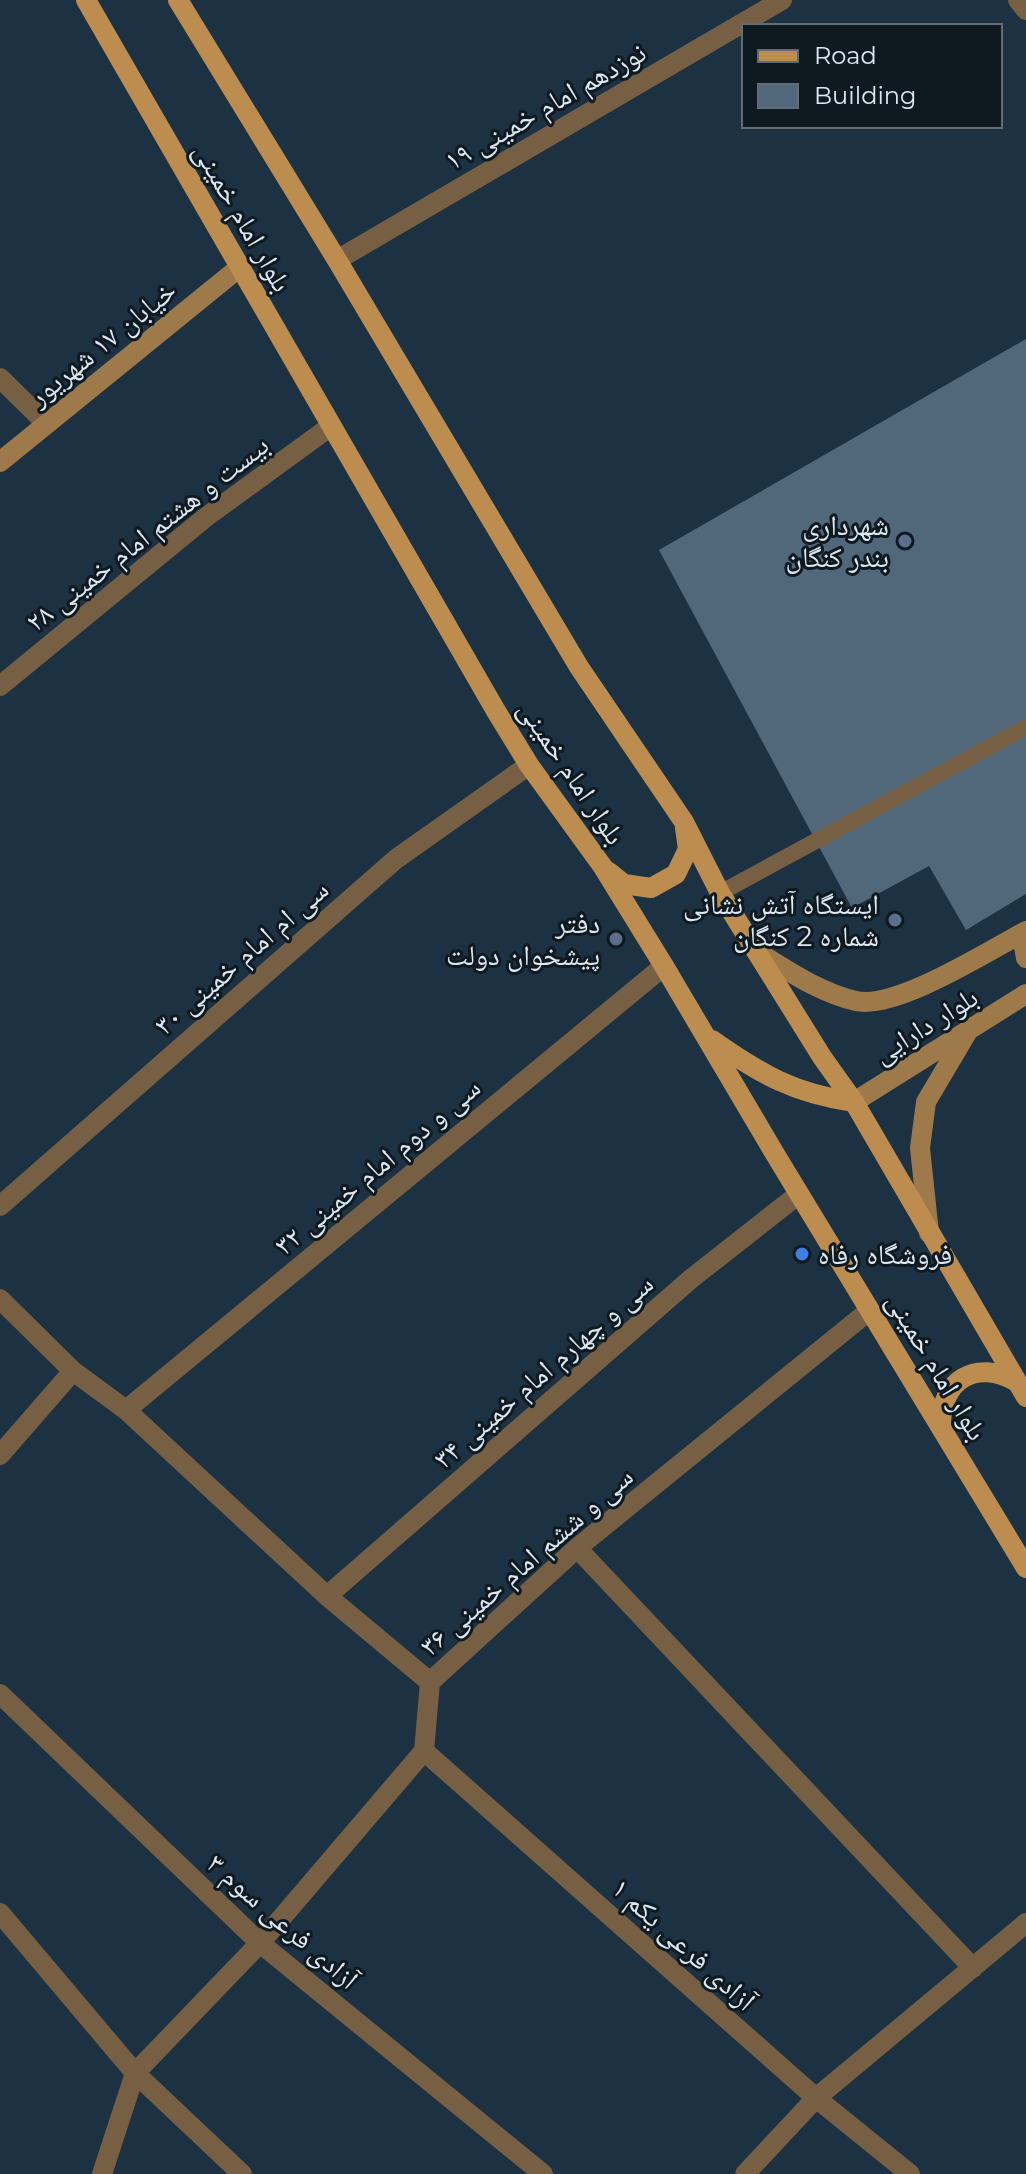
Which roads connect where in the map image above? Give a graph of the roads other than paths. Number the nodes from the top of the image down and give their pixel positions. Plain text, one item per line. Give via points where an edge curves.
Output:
1 (86, 0) edge
2 (178, 0) edge
3 (782, 0) edge
4 (1018, 0) edge
5 (1026, 10) edge
6 (337, 260) junction
7 (240, 267) junction
8 (0, 378) edge
9 (47, 424) junction
10 (331, 426) junction
11 (0, 462) edge
12 (0, 686) edge
13 (1026, 727) edge
14 (529, 765) junction
15 (684, 822) junction
16 (603, 867) junction
17 (720, 893) junction
18 (1026, 932) edge
19 (756, 951) junction
20 (1026, 958) edge
21 (664, 966) junction
22 (1026, 994) edge
23 (968, 1031) junction
24 (706, 1035) junction
25 (854, 1102) junction
26 (799, 1194) junction
27 (0, 1206) edge
28 (929, 1233) junction
29 (0, 1299) edge
30 (870, 1310) junction
31 (73, 1371) junction
32 (1022, 1389) edge
33 (126, 1410) junction
34 (941, 1427) junction
35 (0, 1455) edge
36 (577, 1548) junction
37 (1026, 1568) edge
38 (327, 1596) junction
39 (430, 1682) junction
40 (0, 1694) edge
41 (424, 1751) junction
42 (0, 1913) edge
43 (1026, 1923) edge
44 (260, 1943) junction
45 (973, 1968) junction
46 (135, 2073) junction
47 (816, 2098) junction
48 (102, 2174) edge
49 (242, 2174) edge
50 (543, 2174) edge
51 (745, 2174) edge
52 (910, 2174) edge

1 - 7 main road, بلوار امام خمینی
2 - 6 main road, بلوار امام خمینی
3 - 6 street, نوزدهم امام خمینی ۱۹
4 - 5 street
6 - 15 main road, بلوار امام خمینی via 579,667
7 - 9 main road, خیابان ۱۷ شهریور
7 - 10 main road, بلوار امام خمینی
8 - 9 street
9 - 11 main road, خیابان ۱۷ شهریور
10 - 12 street, بیست و هشتم امام خمینی ۲۸ via 206,517
10 - 14 main road, بلوار امام خمینی
13 - 17 lane
14 - 16 main road, بلوار امام خمینی
14 - 27 street, سی ام امام خمینی ۳۰ via 396,859
15 - 16 main road via 688,849 676,874 651,888 624,884
15 - 17 main road, بلوار امام خمینی
16 - 21 main road, بلوار امام خمینی
17 - 19 main road, بلوار امام خمینی
18 - 19 main road, بلوار دارایی via 933,981 879,1002 830,991
18 - 20 main road
19 - 25 main road, بلوار امام خمینی
21 - 24 main road, بلوار امام خمینی
21 - 33 street, سی و دوم امام خمینی ۳۲
22 - 23 main road, بلوار دارایی
23 - 25 main road, بلوار دارایی
23 - 28 main road via 926,1102 920,1148
24 - 25 main road via 786,1086
24 - 26 main road, بلوار امام خمینی
25 - 28 main road, بلوار امام خمینی
26 - 30 main road, بلوار امام خمینی
26 - 38 street, سی و چهارم امام خمینی ۳۴ via 692,1278
28 - 32 main road, بلوار امام خمینی
29 - 31 street
30 - 34 main road, بلوار امام خمینی
30 - 36 street, سی و ششم امام خمینی ۳۶
31 - 33 street
31 - 35 street
32 - 34 main road via 1003,1374 987,1371 964,1378 946,1395
33 - 38 street
34 - 37 main road, بلوار امام خمینی
36 - 39 street, سی و ششم امام خمینی ۳۶
36 - 45 street
38 - 39 street
39 - 41 street, سی و ششم امام خمینی ۳۶
40 - 44 street, آزادی فرعی سوم ۳
41 - 44 street
41 - 47 street, آزادی فرعی یکم ۱
42 - 46 street
43 - 45 street
44 - 46 street
44 - 50 street, آزادی فرعی سوم ۳
45 - 47 street
46 - 48 street
46 - 49 street
47 - 51 street
47 - 52 street, آزادی فرعی یکم ۱

